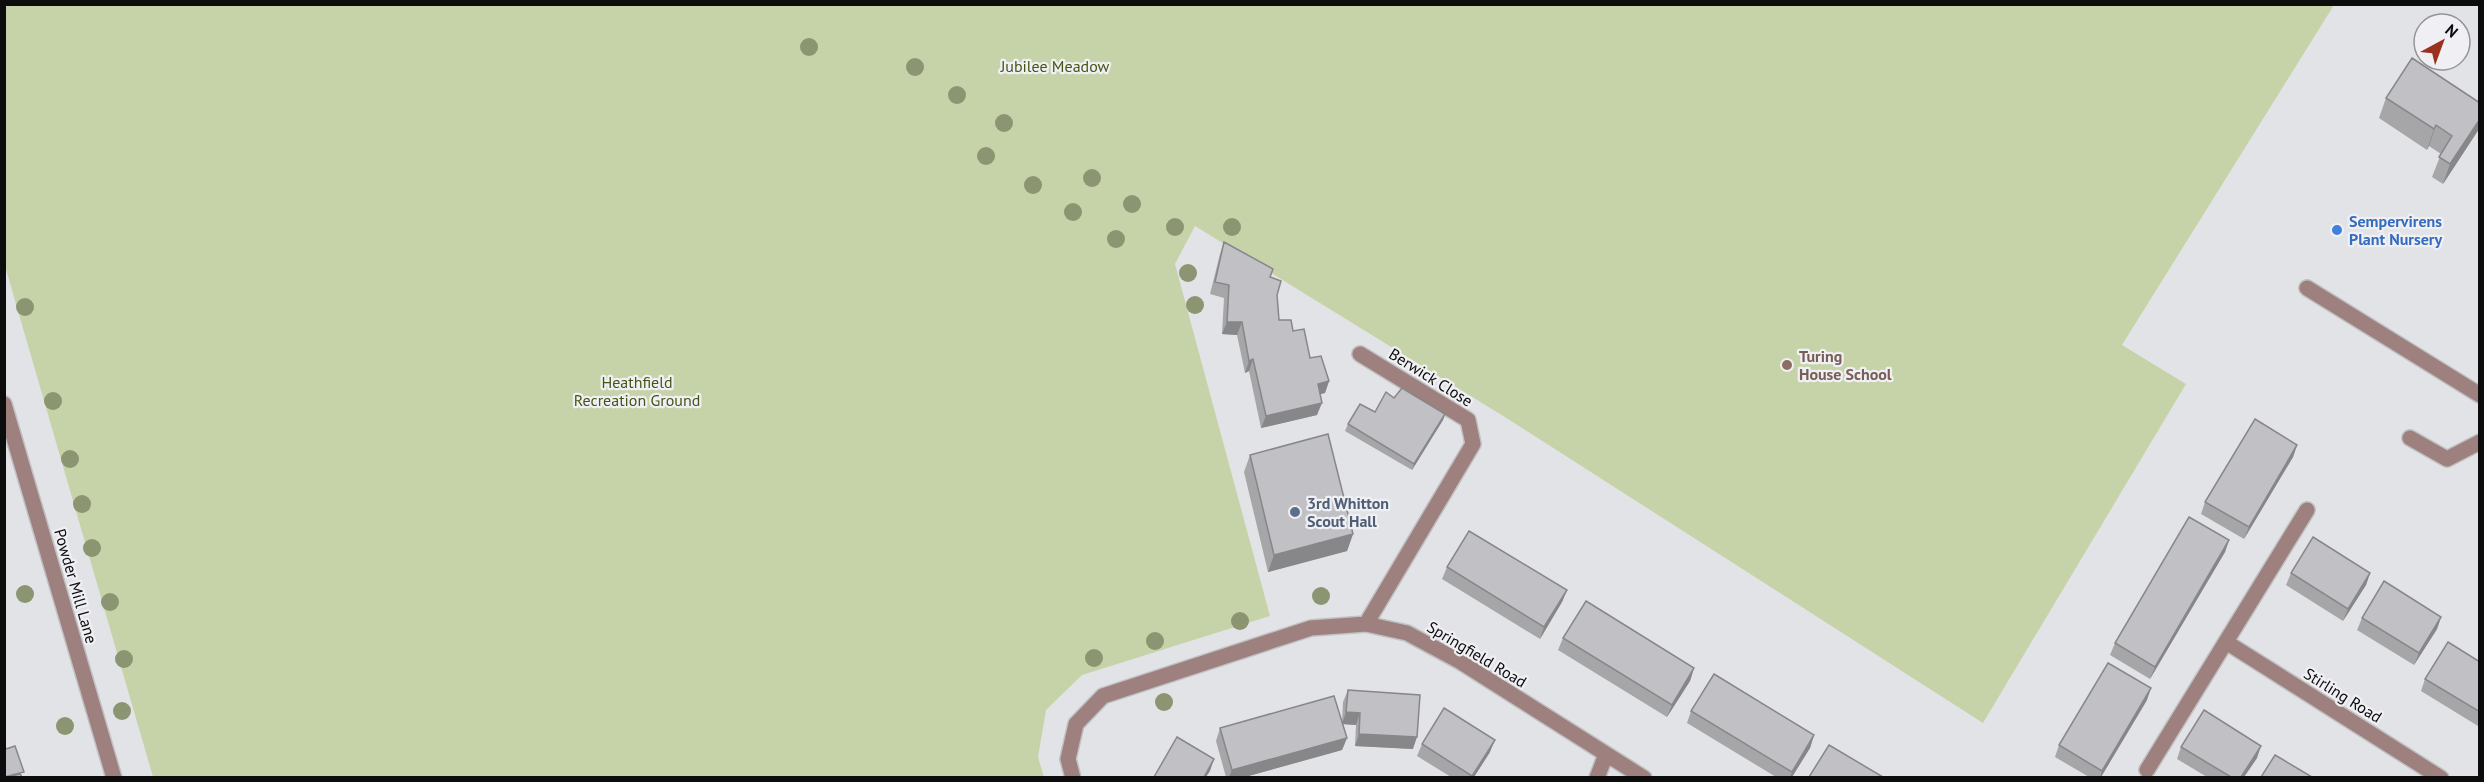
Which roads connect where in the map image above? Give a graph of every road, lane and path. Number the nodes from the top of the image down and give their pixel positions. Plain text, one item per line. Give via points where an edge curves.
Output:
1 (2307, 288) dead end
2 (1360, 354) dead end
3 (2480, 395) edge
4 (4, 404) edge
5 (2410, 438) dead end
6 (2480, 442) edge
7 (2307, 510) dead end
8 (1366, 624) junction
9 (2226, 642) junction
10 (1606, 754) junction
11 (2148, 770) dead end
12 (114, 777) edge
13 (1073, 777) edge
14 (1597, 777) edge
15 (1644, 777) edge
16 (2441, 777) edge

1 - 3 street
2 - 8 street, Berwick Close via 1468,420 1473,444
4 - 12 street, Powder Mill Lane
5 - 6 street via 2447,459
7 - 9 street
8 - 10 street, Springfield Road via 1407,633 1459,661
8 - 13 street, Springfield Road via 1311,628 1103,696 1076,724 1068,759
9 - 11 street
9 - 16 street, Stirling Road
10 - 14 street
10 - 15 street, Springfield Road

